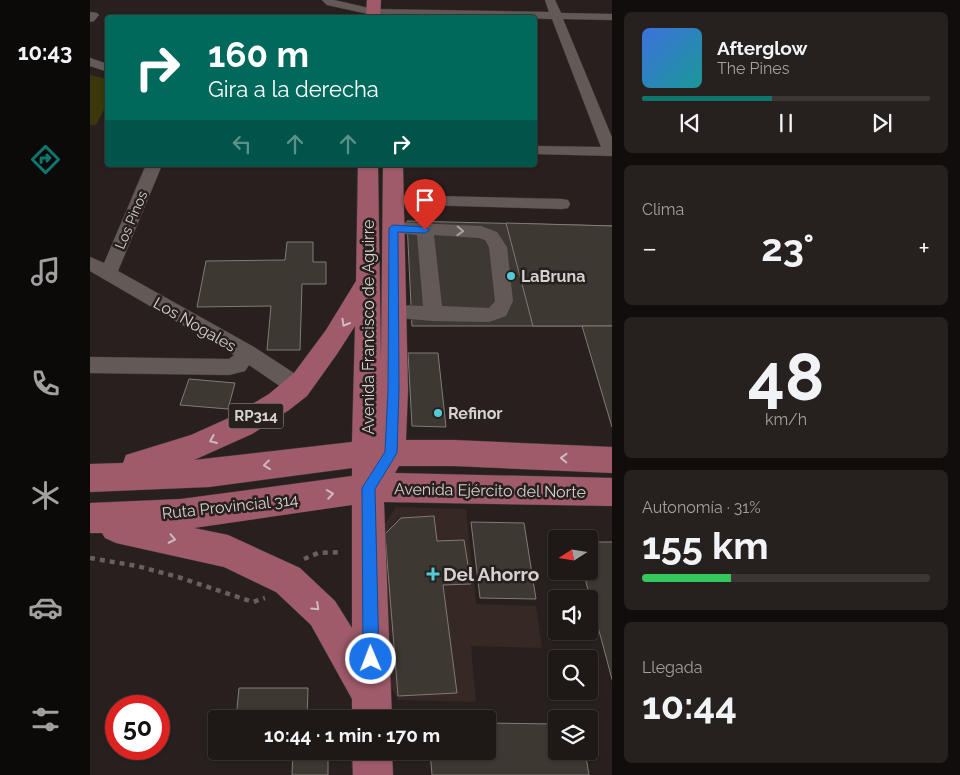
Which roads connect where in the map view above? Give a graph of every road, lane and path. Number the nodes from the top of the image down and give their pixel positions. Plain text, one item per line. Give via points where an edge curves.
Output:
1 (327, 0) edge
2 (550, 0) edge
3 (381, 10) edge
4 (527, 15) edge
5 (537, 15) edge
6 (556, 16) junction
7 (612, 17) edge
8 (90, 62) edge
9 (105, 67) edge
10 (537, 150) edge
11 (611, 152) edge
12 (153, 167) edge
13 (368, 167) edge
14 (393, 167) edge
15 (393, 200) junction
16 (562, 204) dead end
17 (393, 228) junction
18 (425, 230) junction
19 (90, 263) edge
20 (108, 274) junction
21 (368, 280) junction
22 (394, 312) junction
23 (433, 314) junction
24 (247, 353) junction
25 (90, 365) edge
26 (298, 387) junction
27 (394, 390) junction
28 (379, 453) junction
29 (454, 453) junction
30 (612, 460) edge
31 (90, 478) edge
32 (368, 488) junction
33 (612, 492) edge
34 (90, 519) edge
35 (372, 707) edge
36 (372, 760) edge
37 (373, 775) edge

1 - 3 street
2 - 6 street
3 - 4 street
5 - 6 street
6 - 7 street
6 - 11 street
8 - 9 street
10 - 11 street
12 - 20 street, Los Pinos
13 - 21 main road, Avenida Francisco de Aguirre
14 - 15 main road, Avenida Francisco de Aguirre
15 - 16 street
15 - 17 main road, Avenida Francisco de Aguirre
17 - 18 street
17 - 22 main road, Avenida Francisco de Aguirre
18 - 23 street
18 -> 23 street via 481,232 491,236 498,247 504,301 496,314
19 - 20 street, Los Nogales
20 - 24 street, Los Nogales
21 -> 26 main road, RP314 via 335,340
21 - 28 main road, Avenida Francisco de Aguirre
22 - 23 street
22 - 27 main road, Avenida Francisco de Aguirre
24 - 25 street via 238,365 229,367
24 - 26 street, Los Nogales
26 -> 31 main road, RP314 via 226,435 177,455
27 - 28 main road, Avenida Francisco de Aguirre
27 - 29 main road via 406,422 418,437
28 - 29 main road, Avenida Ejército del Norte
28 -> 31 main road, RP314 via 209,472
28 - 32 main road, Avenida Francisco de Aguirre
30 -> 29 main road, Avenida Ejército del Norte
32 - 33 main road, Avenida Ejército del Norte
34 -> 32 main road, Ruta Provincial 314 via 226,509
32 - 35 main road
34 -> 35 main road via 228,550 288,580 323,613
36 - 37 main road

